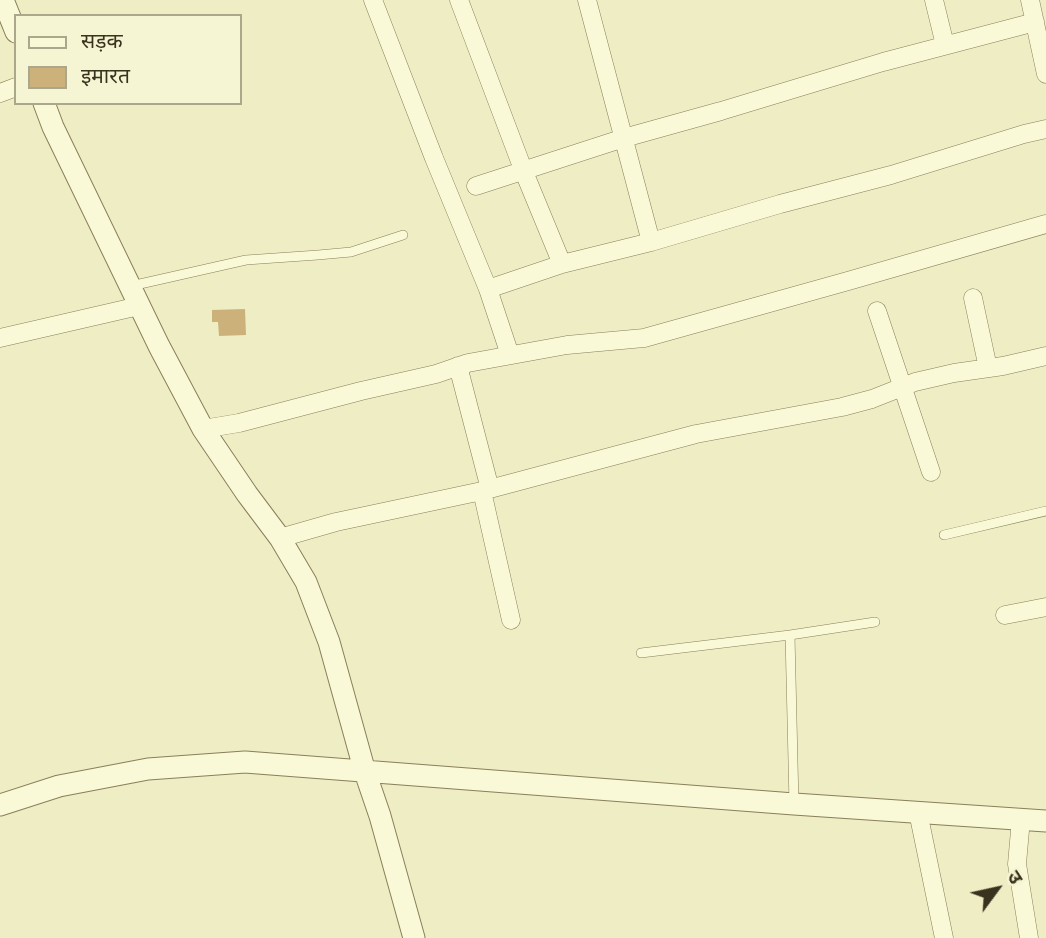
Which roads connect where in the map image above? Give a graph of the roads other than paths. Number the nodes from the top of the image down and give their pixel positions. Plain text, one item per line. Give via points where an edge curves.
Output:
1 (3, 0) edge
2 (373, 0) edge
3 (459, 0) edge
4 (587, 0) edge
5 (934, 0) edge
6 (1030, 0) edge
7 (1035, 22) junction
8 (14, 27) edge
9 (945, 45) junction
10 (1045, 62) edge
11 (45, 105) edge
12 (1046, 129) edge
13 (624, 138) junction
14 (524, 172) junction
15 (476, 186) dead end
16 (1046, 224) edge
17 (403, 235) dead end
18 (651, 242) junction
19 (562, 264) junction
20 (488, 289) junction
21 (135, 296) junction
22 (973, 298) dead end
23 (877, 311) dead end
24 (0, 338) edge
25 (510, 355) junction
26 (1046, 356) edge
27 (458, 366) junction
28 (988, 368) junction
29 (903, 387) junction
30 (204, 429) junction
31 (931, 472) dead end
32 (486, 490) junction
33 (1046, 511) edge
34 (943, 535) dead end
35 (280, 538) junction
36 (1046, 607) edge
37 (1005, 615) dead end
38 (511, 620) dead end
39 (875, 622) dead end
40 (790, 635) junction
41 (641, 653) dead end
42 (365, 772) junction
43 (794, 804) junction
44 (0, 805) edge
45 (918, 812) junction
46 (1021, 819) junction
47 (1046, 821) edge
48 (414, 938) edge
49 (944, 938) edge
50 (1028, 938) edge

1 - 8 street
2 - 20 street
3 - 14 street
4 - 13 street
5 - 9 street
6 - 7 street
7 - 9 street
7 - 10 street
9 - 13 street
11 - 21 street
12 - 18 street
13 - 14 street
13 - 18 street
14 - 15 street
14 - 19 street
16 - 25 street via 644,338
17 - 21 lane via 351,251 246,260
18 - 19 street
19 - 20 street
20 - 25 street
21 - 24 street
21 - 30 street
22 - 28 street
23 - 29 street
25 - 27 street
26 - 28 street
27 - 30 street
27 - 32 street
28 - 29 street
29 - 31 street
29 - 32 street via 842,407 696,434
30 - 35 street
32 - 35 street
32 - 38 street
33 - 34 lane
35 - 42 street via 306,582 329,642
36 - 37 street
39 - 40 lane
40 - 41 lane
40 - 43 lane
42 - 43 street
42 - 44 street via 245,762 148,769 59,786
42 - 48 street
43 - 45 street
45 - 46 street
45 - 49 street
46 - 47 street
46 - 50 street via 1017,864

